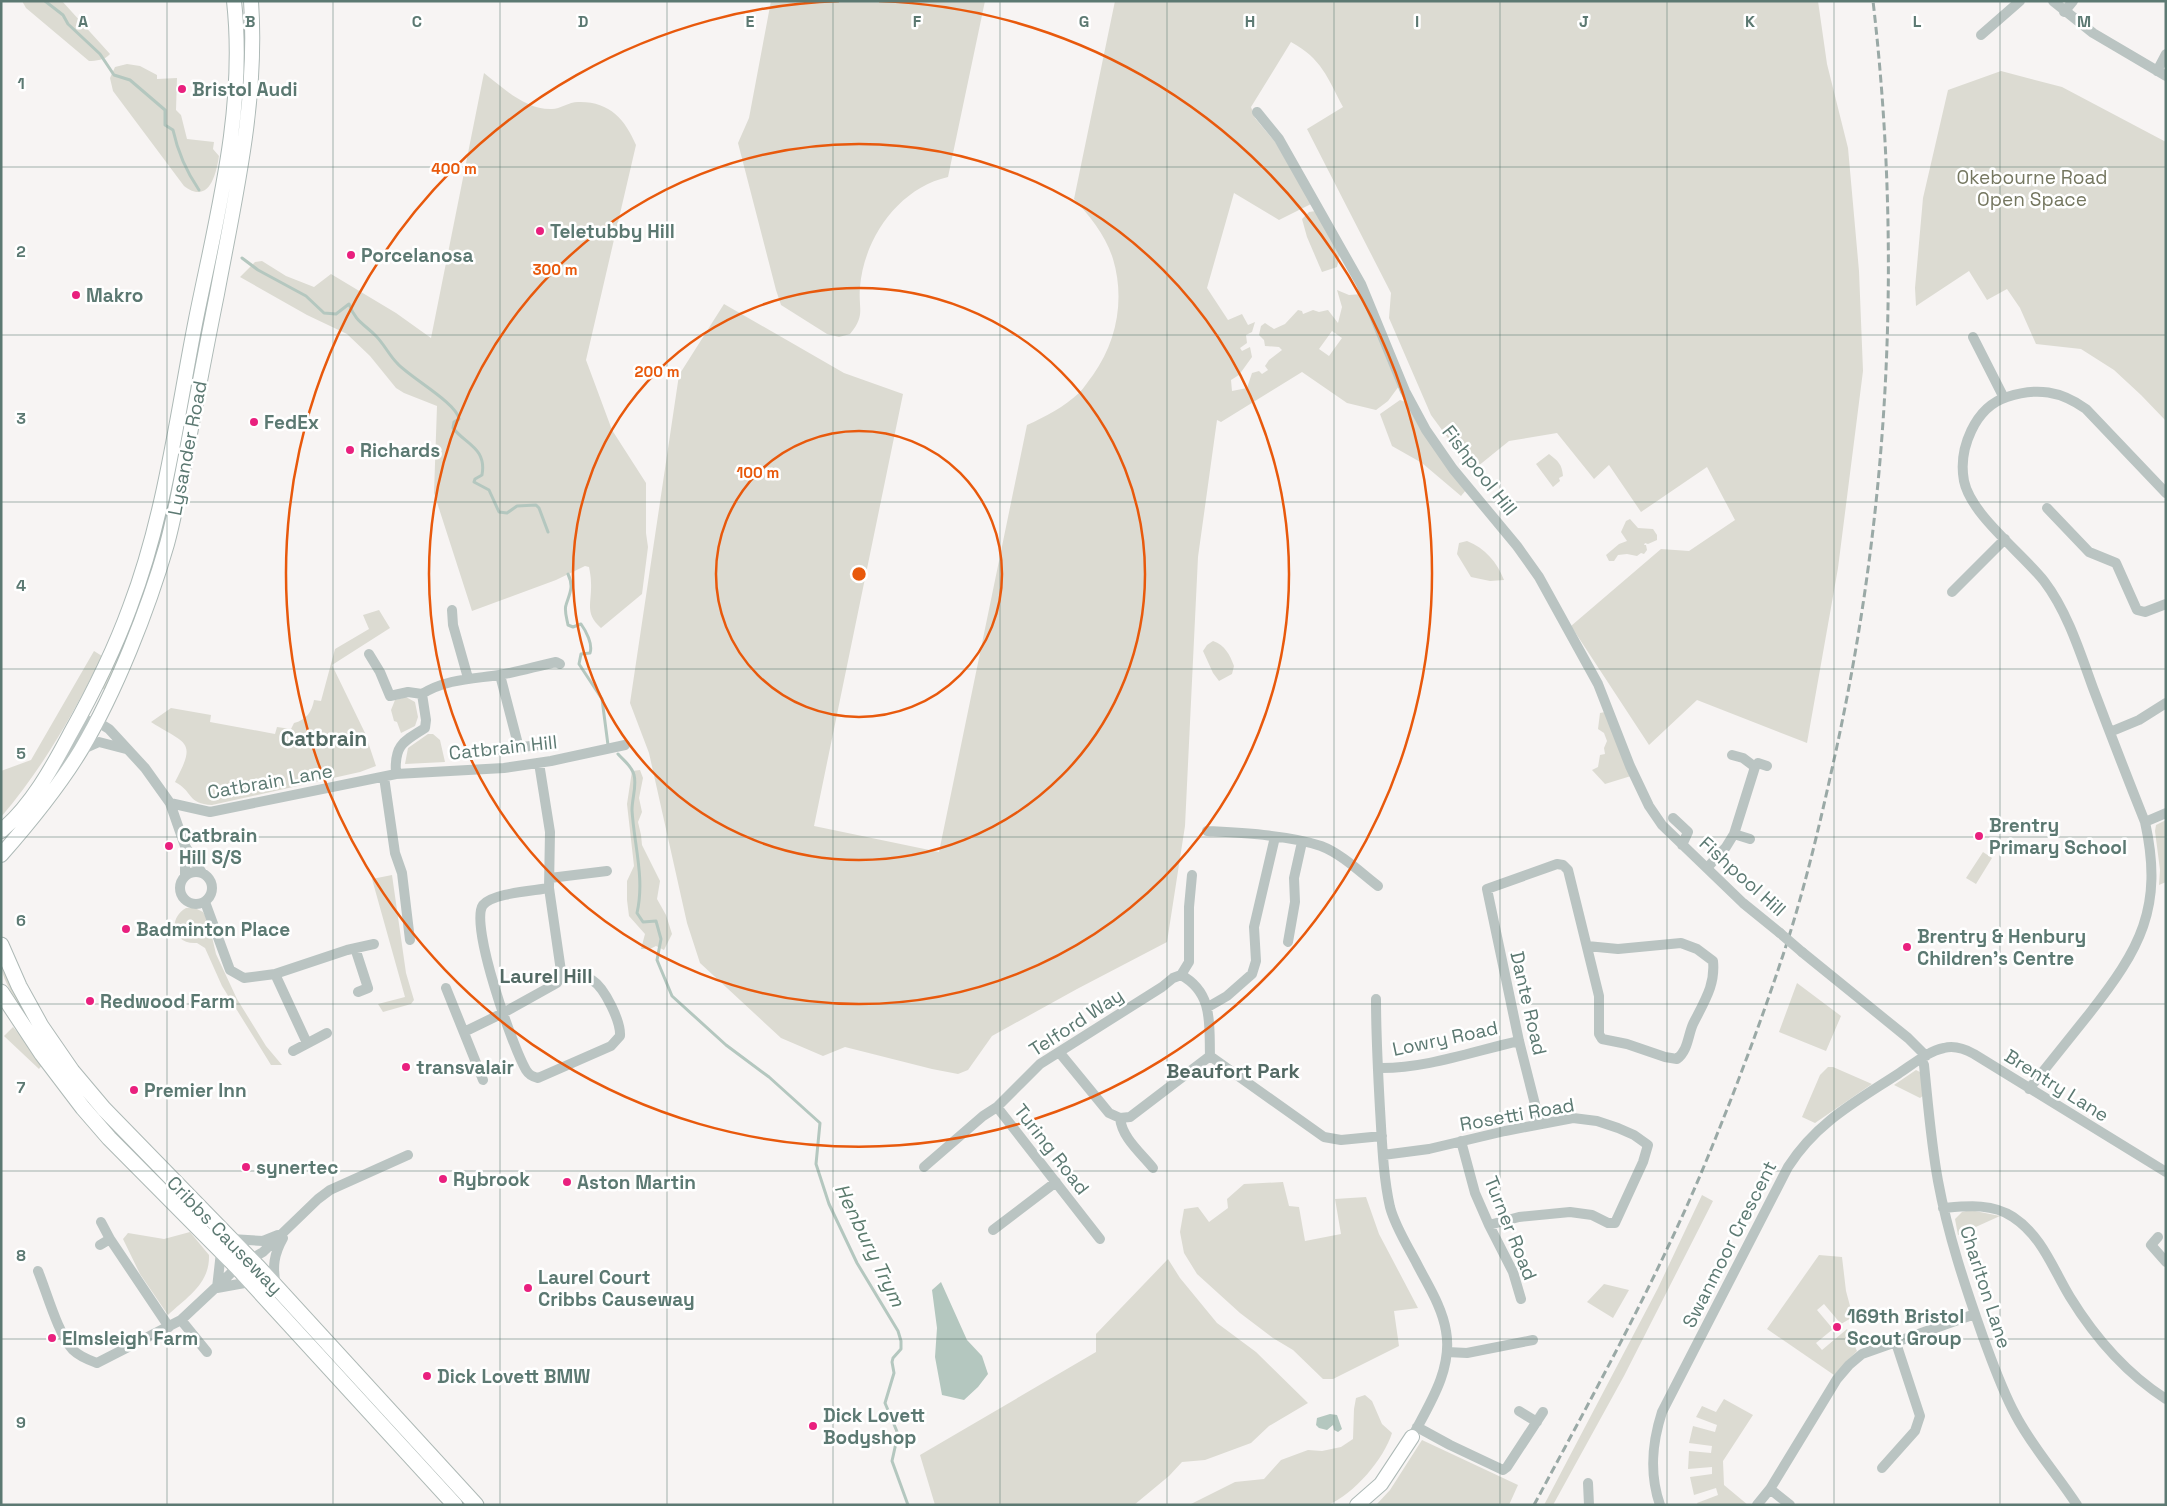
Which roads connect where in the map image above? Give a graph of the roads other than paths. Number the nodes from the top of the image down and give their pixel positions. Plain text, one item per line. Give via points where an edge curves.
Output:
1 (234, 1) edge
2 (251, 1) edge
3 (2020, 1) edge
4 (2053, 1) edge
5 (2072, 1) edge
6 (2064, 12) junction
7 (1981, 35) dead end
8 (2166, 54) edge
9 (2161, 74) edge
10 (1257, 112) dead end
11 (1972, 337) dead end
12 (2004, 398) junction
13 (2166, 493) edge
14 (2047, 508) dead end
15 (2006, 539) junction
16 (1952, 592) dead end
17 (2166, 604) edge
18 (452, 610) dead end
19 (370, 654) dead end
20 (560, 664) dead end
21 (500, 675) junction
22 (468, 678) junction
23 (422, 694) junction
24 (2166, 703) edge
25 (96, 721) junction
26 (2110, 732) junction
27 (549, 744) dead end
28 (625, 745) dead end
29 (519, 748) junction
30 (81, 750) junction
31 (129, 750) junction
32 (486, 751) dead end
33 (1732, 755) dead end
34 (539, 763) junction
35 (1766, 766) dead end
36 (1755, 767) junction
37 (396, 774) junction
38 (384, 777) junction
39 (170, 803) junction
40 (27, 804) junction
41 (2166, 813) edge
42 (1673, 818) dead end
43 (2145, 822) junction
44 (1, 831) edge
45 (1206, 831) dead end
46 (1734, 834) junction
47 (1276, 837) junction
48 (1750, 839) dead end
49 (1302, 842) junction
50 (1682, 845) junction
51 (185, 846) junction
52 (1, 855) edge
53 (1707, 868) junction
54 (608, 871) dead end
55 (202, 873) junction
56 (1192, 875) dead end
57 (185, 876) junction
58 (550, 883) junction
59 (1378, 886) dead end
60 (205, 902) junction
61 (410, 940) dead end
62 (1288, 942) dead end
63 (374, 944) dead end
64 (1, 945) edge
65 (1587, 946) junction
66 (355, 948) junction
67 (561, 972) junction
68 (275, 974) junction
69 (1181, 976) junction
70 (446, 988) dead end
71 (1, 992) edge
72 (358, 992) dead end
73 (1376, 999) dead end
74 (1208, 1007) junction
75 (503, 1013) junction
76 (464, 1032) junction
77 (327, 1034) dead end
78 (1519, 1041) junction
79 (307, 1043) junction
80 (294, 1051) dead end
81 (1059, 1052) junction
82 (1210, 1056) junction
83 (1924, 1058) junction
84 (1378, 1068) junction
85 (483, 1080) dead end
86 (2029, 1089) junction
87 (997, 1107) junction
88 (1120, 1118) junction
89 (1540, 1124) junction
90 (1382, 1136) junction
91 (1461, 1141) junction
92 (408, 1155) dead end
93 (1383, 1155) junction
94 (924, 1167) dead end
95 (1153, 1168) dead end
96 (2166, 1172) edge
97 (1056, 1182) junction
98 (1943, 1208) junction
99 (101, 1222) dead end
100 (1489, 1225) junction
101 (289, 1228) junction
102 (993, 1230) dead end
103 (2158, 1237) dead end
104 (110, 1239) junction
105 (230, 1239) junction
106 (1100, 1239) dead end
107 (100, 1244) dead end
108 (221, 1252) junction
109 (2166, 1262) edge
110 (244, 1264) junction
111 (38, 1271) dead end
112 (250, 1282) junction
113 (217, 1288) junction
114 (276, 1288) junction
115 (1521, 1299) dead end
116 (1975, 1314) junction
117 (181, 1320) junction
118 (169, 1327) junction
119 (1533, 1340) dead end
120 (1896, 1343) junction
121 (207, 1352) dead end
122 (1447, 1352) junction
123 (2166, 1399) edge
124 (1519, 1411) dead end
125 (1544, 1412) dead end
126 (1537, 1422) junction
127 (1414, 1432) junction
128 (1882, 1468) dead end
129 (1588, 1482) dead end
130 (1770, 1489) junction
131 (1365, 1502) edge
132 (455, 1505) edge
133 (476, 1505) edge
134 (1589, 1505) edge
135 (1660, 1505) edge
136 (1757, 1505) edge
137 (1790, 1505) edge
138 (2077, 1505) edge

1 - 40 street, Lysander Road via 238,70 231,139 172,447 147,555 111,654 61,752
2 - 25 street, Lysander Road via 254,41 242,159 174,512 148,599
3 - 7 street
4 - 6 street
5 - 6 street
6 - 9 street
8 - 9 street
10 - 50 street, Fishpool Hill via 1279,139 1361,284 1405,391 1426,430 1453,470 1517,546 1539,578 1598,684 1649,806
11 - 12 street
12 - 13 street via 2041,391 2075,401
12 - 15 street via 1982,416 1970,432 1962,469 1964,482 1976,507
14 - 17 street via 2089,552 2116,563 2137,610 2145,612
15 - 16 street
15 - 26 street via 2044,582 2061,610
18 - 22 street
19 - 23 street via 390,696 408,692
20 - 21 street via 556,662
21 - 22 street
21 - 29 street
22 - 23 street via 436,685
23 - 37 street via 425,728 401,745 395,761
24 - 26 street via 2140,720
25 - 30 street, Lysander Road
25 - 31 street via 109,729
25 - 40 street via 86,724 61,767
26 - 43 street
27 - 29 street
28 - 34 street, Catbrain Hill
29 - 32 street
30 - 31 street via 99,742
30 - 52 street, Lysander Road via 33,819
31 - 39 street
33 - 36 street
34 - 37 street, Catbrain Hill
34 - 58 street via 550,832
35 - 36 street via 1758,763
36 - 46 street
37 - 38 street, Catbrain Hill
38 - 39 street, Catbrain Lane via 210,812
38 - 61 street via 402,873
39 - 51 street
40 - 44 street, Lysander Road
41 - 43 street
42 - 50 street, Fishpool Hill via 1688,832
43 - 86 street via 2151,849 2152,879 2147,916 2140,936 2116,980
45 - 47 street
46 - 48 street
46 - 53 street
47 - 49 street
47 - 74 street via 1254,927 1256,961 1252,974 1227,996
49 - 59 street via 1322,847 1344,859
49 - 62 street via 1294,878 1295,902
50 - 53 street, Fishpool Hill
51 - 55 street
51 - 57 street
53 - 83 street, Fishpool Hill, bridge via 1744,903 1908,1038
54 - 58 street
55 - 57 street via 193,872
55 - 60 street via 212,884 211,894
56 - 69 street via 1189,962
57 - 60 street via 180,886 184,899 191,904
58 - 67 street
58 - 75 street via 488,901 480,910 483,942
60 - 68 street via 230,970 244,978
63 - 66 street
64 - 105 main road, Cribbs Causeway via 37,1018 72,1071 104,1109
65 - 65 street via 1618,949 1681,943 1697,949 1713,961 1710,990 1677,1059 1602,1039 1599,1034 1599,996
65 - 78 street, Dante Road via 1568,870 1563,865 1557,864 1487,889
66 - 68 street
66 - 72 street via 368,988
67 - 75 street via 557,983
67 - 75 street via 574,973 600,986 617,1018 620,1036 611,1046 538,1078 526,1071
68 - 79 street
69 - 74 street via 1190,980
69 - 81 street, Telford Way via 1173,978
70 - 76 street
71 - 108 main road, Cribbs Causeway via 69,1092 109,1138
73 - 84 street
74 - 82 street
75 - 76 street
76 - 85 street
77 - 79 street
78 - 84 street, Lowry Road via 1424,1063
78 - 89 street, Dante Road
79 - 80 street
81 - 87 street, Telford Way via 1040,1064
81 - 88 street via 1109,1113
82 - 88 street via 1130,1117
82 - 90 street via 1324,1137 1341,1140
83 - 86 street, Brentry Lane via 1945,1047 1966,1050
83 - 98 street, Charlton Lane
83 - 135 street, Swanmoor Crescent via 1831,1118 1800,1149 1788,1167 1662,1412 1652,1453 1653,1478
84 - 90 street
86 - 96 street, Brentry Lane
87 - 94 street, Turing Road via 982,1116
87 - 97 street, Turing Road
88 - 95 street via 1127,1137
89 - 91 street, Rosetti Road
89 - 100 street, Rosetti Road via 1573,1118 1597,1121 1634,1135 1648,1145 1615,1223 1570,1212 1519,1217
90 - 93 street
91 - 93 street, Rosetti Road
91 - 100 street, Turner Road via 1475,1192
92 - 101 street via 330,1190
93 - 122 street via 1391,1210 1434,1296 1447,1332
97 - 102 street
97 - 106 street, Turing Road
98 - 116 street, Charlton Lane
98 - 123 street via 1986,1207 2012,1216 2024,1225 2040,1242 2070,1297 2106,1346 2128,1369
99 - 104 street
100 - 115 street, Turner Road via 1513,1272
101 - 105 street via 264,1241
101 - 110 street
101 - 114 street via 273,1262
103 - 109 street via 2151,1244
104 - 107 street
104 - 118 street
105 - 110 main road, Cribbs Causeway
108 - 110 main road, Cribbs Causeway
108 - 113 street
110 - 112 main road, Cribbs Causeway
110 - 113 street
110 - 114 main road, Cribbs Causeway
111 - 118 street via 64,1337 85,1358 97,1363
112 - 113 street
112 - 132 main road, Cribbs Causeway
113 - 117 street
114 - 133 main road, Cribbs Causeway
116 - 120 street
116 - 138 street, Charlton Lane via 2003,1392 2034,1447
117 - 118 street
117 - 121 street
119 - 122 street via 1466,1353
120 - 128 street via 1920,1416 1915,1431
120 - 130 street via 1862,1354 1849,1365 1837,1379
122 - 127 street via 1434,1398
124 - 126 street
125 - 126 street
126 - 127 street via 1503,1470
127 - 131 street via 1381,1484
129 - 134 street
130 - 136 street
130 - 137 street

